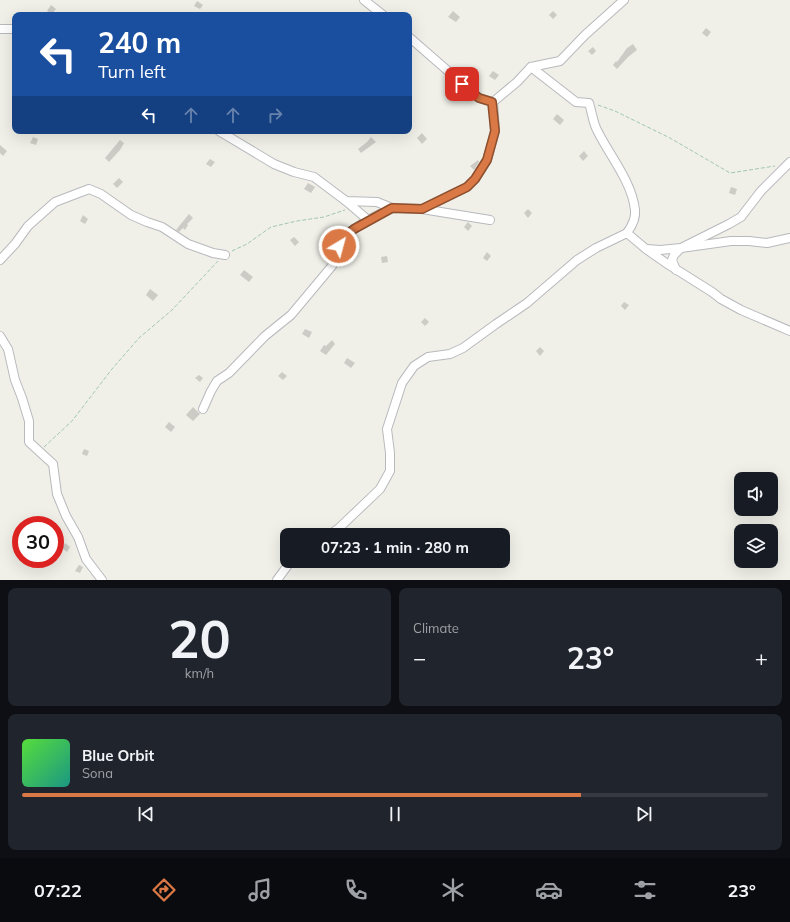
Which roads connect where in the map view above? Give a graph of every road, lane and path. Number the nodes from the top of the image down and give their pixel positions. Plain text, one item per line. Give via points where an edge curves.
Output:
1 (364, 0) edge
2 (624, 0) edge
3 (379, 12) edge
4 (12, 29) edge
5 (0, 30) edge
6 (412, 40) edge
7 (531, 67) junction
8 (492, 102) junction
9 (589, 103) junction
10 (224, 134) edge
11 (788, 164) edge
12 (346, 201) junction
13 (353, 207) junction
14 (392, 208) junction
15 (422, 209) junction
16 (368, 220) junction
17 (490, 220) dead end
18 (627, 233) junction
19 (790, 238) edge
20 (680, 248) junction
21 (646, 249) junction
22 (225, 255) junction
23 (0, 260) edge
24 (676, 270) junction
25 (790, 331) edge
26 (0, 336) edge
27 (203, 409) dead end
28 (41, 452) junction
29 (339, 528) edge
30 (286, 568) edge
31 (102, 580) edge
32 (277, 580) edge

1 - 3 street
2 - 7 street via 560,61
4 - 5 street
6 - 8 street via 479,98
7 - 8 street
7 - 9 street via 576,102
8 - 15 street via 495,131 487,160 475,179 467,187
9 - 11 path via 616,111 670,138 730,173
9 - 18 street via 597,131 631,192 635,211 633,224
10 - 12 street via 274,164 314,177
11 - 20 street via 761,191 741,217
12 - 13 street
12 - 14 street via 376,202
13 - 16 street
13 - 22 path via 324,217 271,227 247,244
14 - 15 street
14 - 16 street
15 - 17 street
16 - 27 street via 342,238 332,266 291,315 265,336 229,373 217,381
18 - 21 street
18 - 29 street via 577,260 527,303 463,348 450,354 428,358 414,366 402,383 387,429 390,471 380,488
19 - 20 street via 767,243 731,241
20 - 21 street
20 - 24 street via 672,260
21 - 24 street
22 - 23 street via 188,244 162,226 131,215 101,194 89,189 55,202 28,226
22 - 28 path via 172,310 139,338 72,420
24 - 25 street via 731,305
26 - 28 street via 8,348 15,380 29,420 29,442
28 - 31 street via 53,464 57,494 63,509 86,559
30 - 32 street

